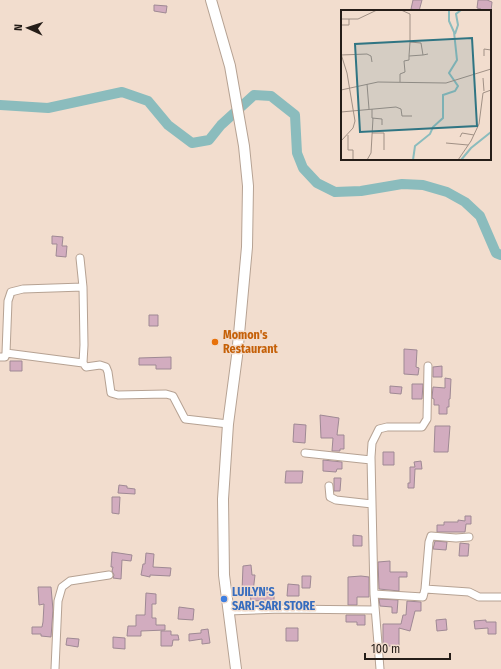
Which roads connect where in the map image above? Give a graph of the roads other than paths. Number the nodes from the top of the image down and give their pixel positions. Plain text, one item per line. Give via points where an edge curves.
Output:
1 (210, 0) edge
2 (80, 258) dead end
3 (83, 288) junction
4 (3, 355) edge
5 (83, 364) junction
6 (428, 366) dead end
7 (228, 424) junction
8 (305, 453) dead end
9 (371, 460) junction
10 (329, 486) dead end
11 (372, 504) junction
12 (469, 537) dead end
13 (109, 575) dead end
14 (425, 589) junction
15 (374, 594) junction
16 (501, 597) edge
17 (375, 610) junction
18 (228, 611) junction
19 (55, 669) edge
20 (236, 669) edge
21 (380, 669) edge

1 - 7 main road via 234,84 248,186 247,247
2 - 3 street
3 - 4 street via 23,289 11,292
3 - 5 street
4 - 5 street
5 - 7 street via 86,367 106,367 111,393 114,395 166,394 173,396 185,419
6 - 9 street via 427,419 424,424 422,427 387,426 379,429 372,443
7 - 18 main road via 223,499 224,575
8 - 9 street
9 - 11 street
10 - 11 street via 330,497 336,500
11 - 15 street
12 - 14 street via 431,536
13 - 19 street via 70,580 62,587 58,601
14 - 15 street via 424,597
14 - 16 street via 469,592 479,597
15 - 17 street
17 - 18 street
17 - 21 street
18 - 20 main road

